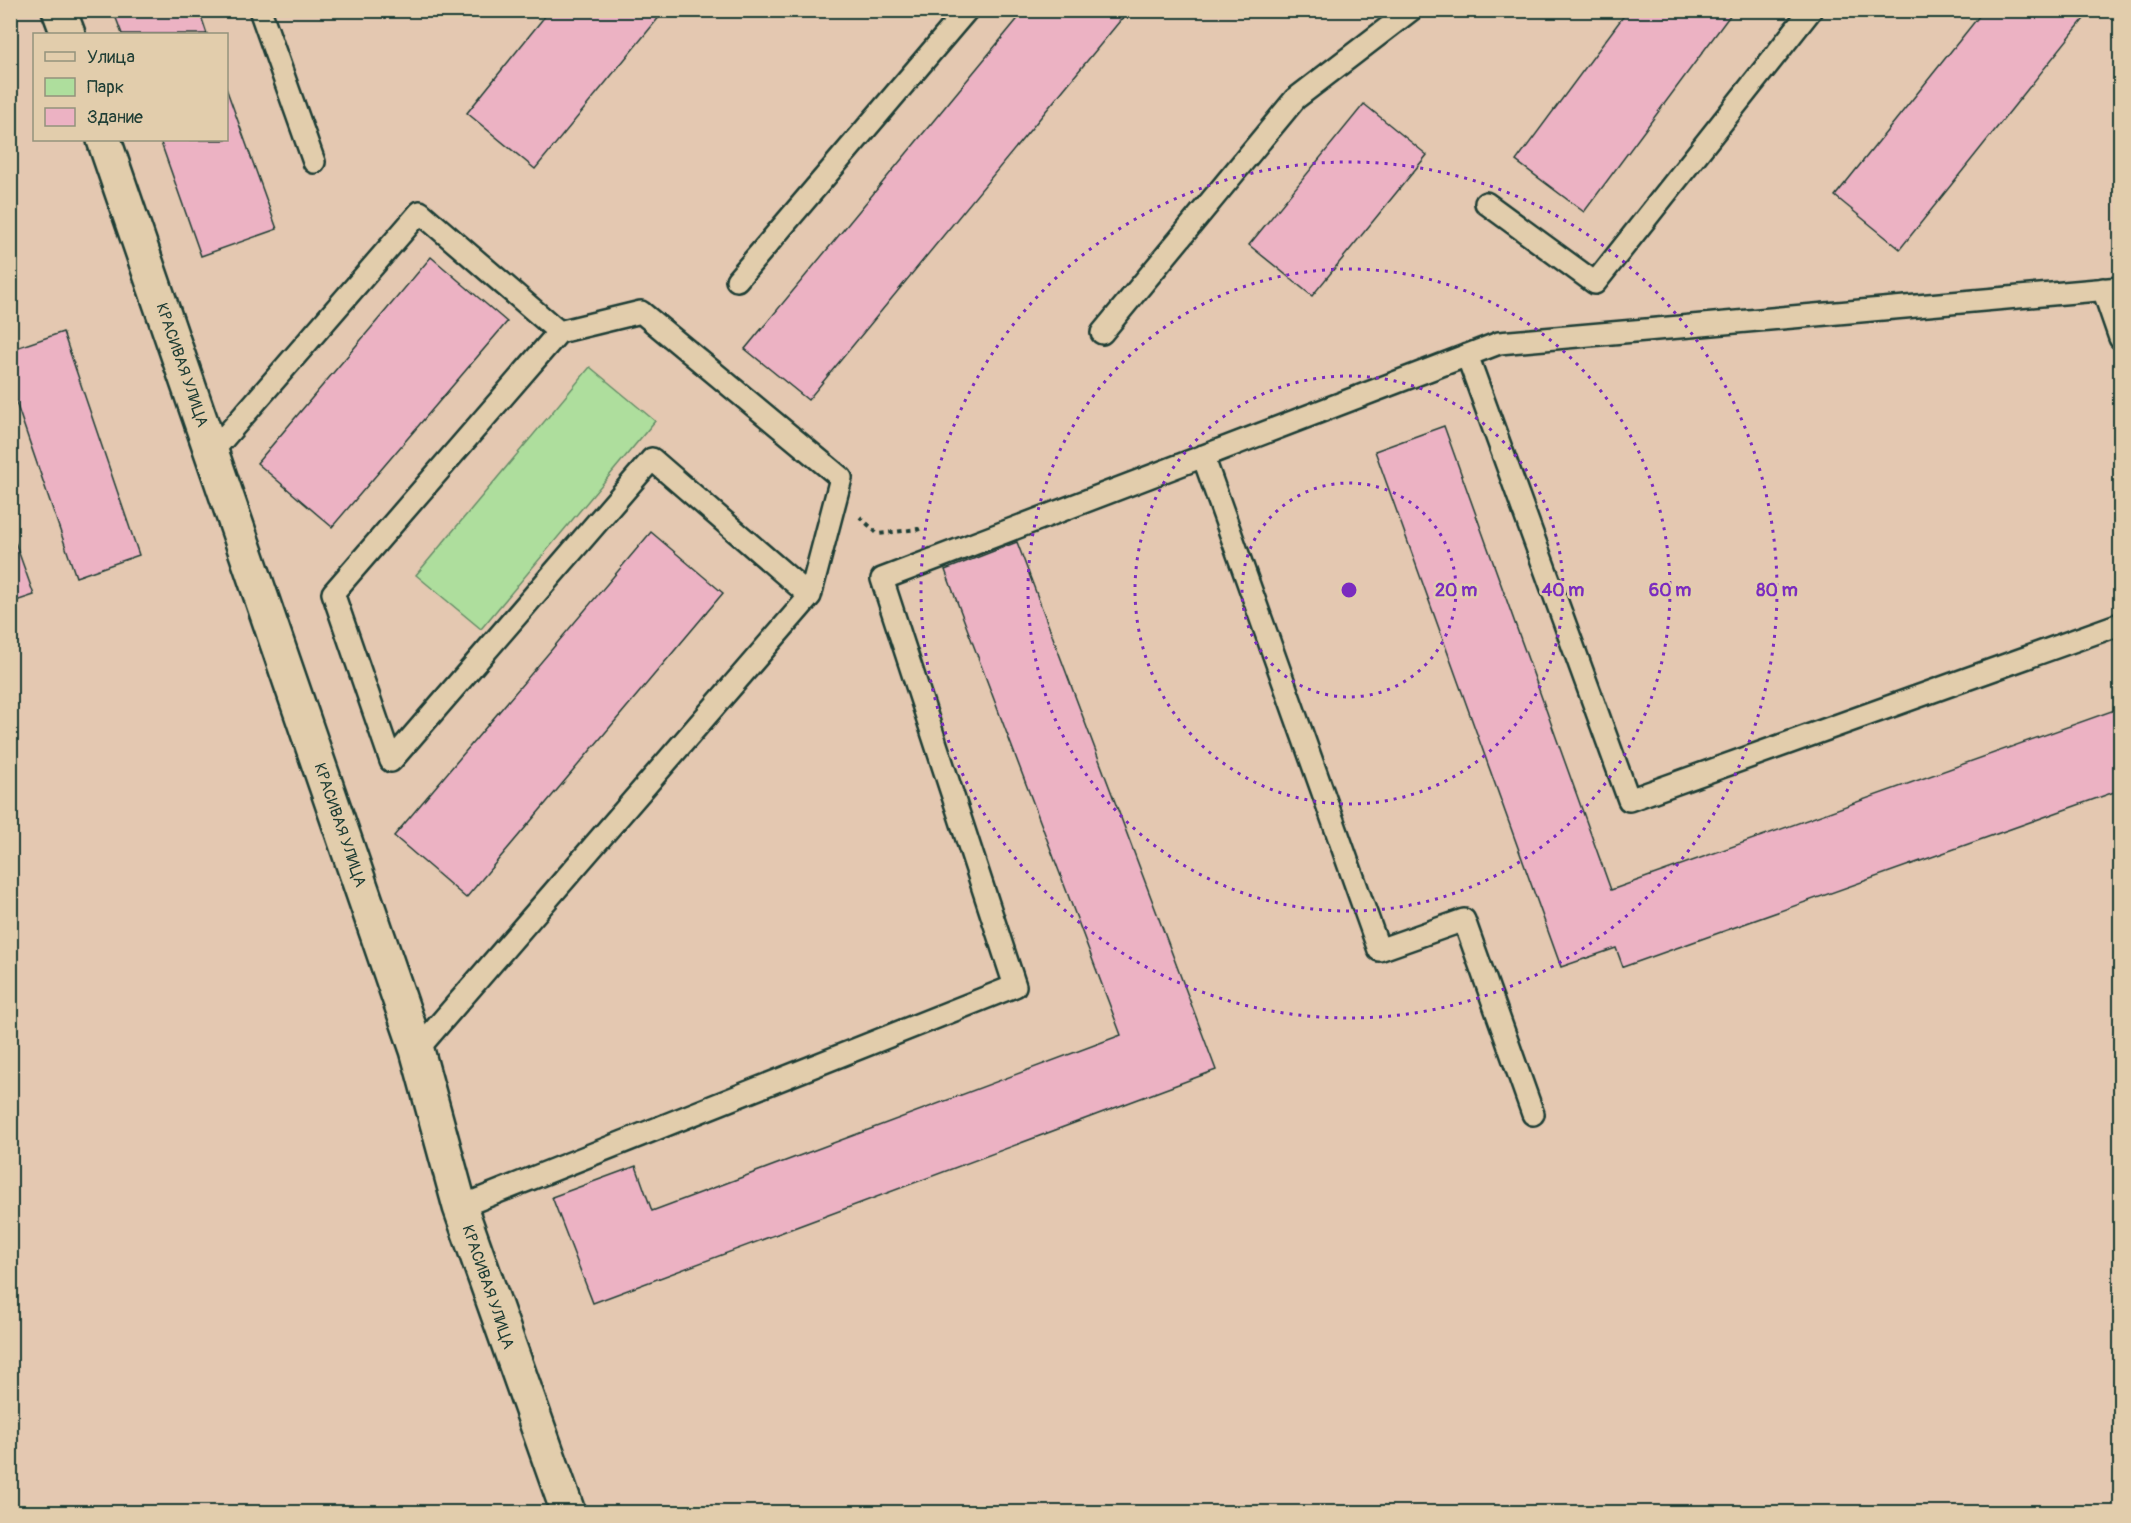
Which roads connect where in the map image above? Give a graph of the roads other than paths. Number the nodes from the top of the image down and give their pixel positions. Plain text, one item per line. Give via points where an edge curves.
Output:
1 (59, 10) edge
2 (260, 10) edge
3 (967, 10) edge
4 (1411, 10) edge
5 (1811, 10) edge
6 (68, 33) edge
7 (104, 141) edge
8 (314, 162) dead end
9 (1486, 203) dead end
10 (737, 280) dead end
11 (2112, 289) edge
12 (559, 332) junction
13 (1102, 333) dead end
14 (2121, 338) edge
15 (1467, 355) junction
16 (212, 452) junction
17 (1203, 456) junction
18 (810, 596) junction
19 (2121, 624) edge
20 (417, 1050) junction
21 (1533, 1114) dead end
22 (460, 1207) junction
23 (568, 1512) edge

1 - 6 street
2 - 8 lane
3 - 10 lane
4 - 13 lane via 1295,99
5 - 9 lane via 1595,283
7 - 16 street, КРАСИВАЯ УЛИЦА
11 - 14 lane
11 - 15 lane via 1498,343
12 - 16 lane via 420,212
12 - 18 lane via 641,312 841,478
12 - 18 lane via 333,593 391,761 652,459
15 - 17 lane
15 - 19 lane via 1629,800
16 - 20 street, КРАСИВАЯ УЛИЦА
17 - 21 lane via 1379,950 1464,920
17 - 22 lane via 882,579 1014,986
18 - 20 lane
20 - 22 street, КРАСИВАЯ УЛИЦА
22 - 23 street, КРАСИВАЯ УЛИЦА

